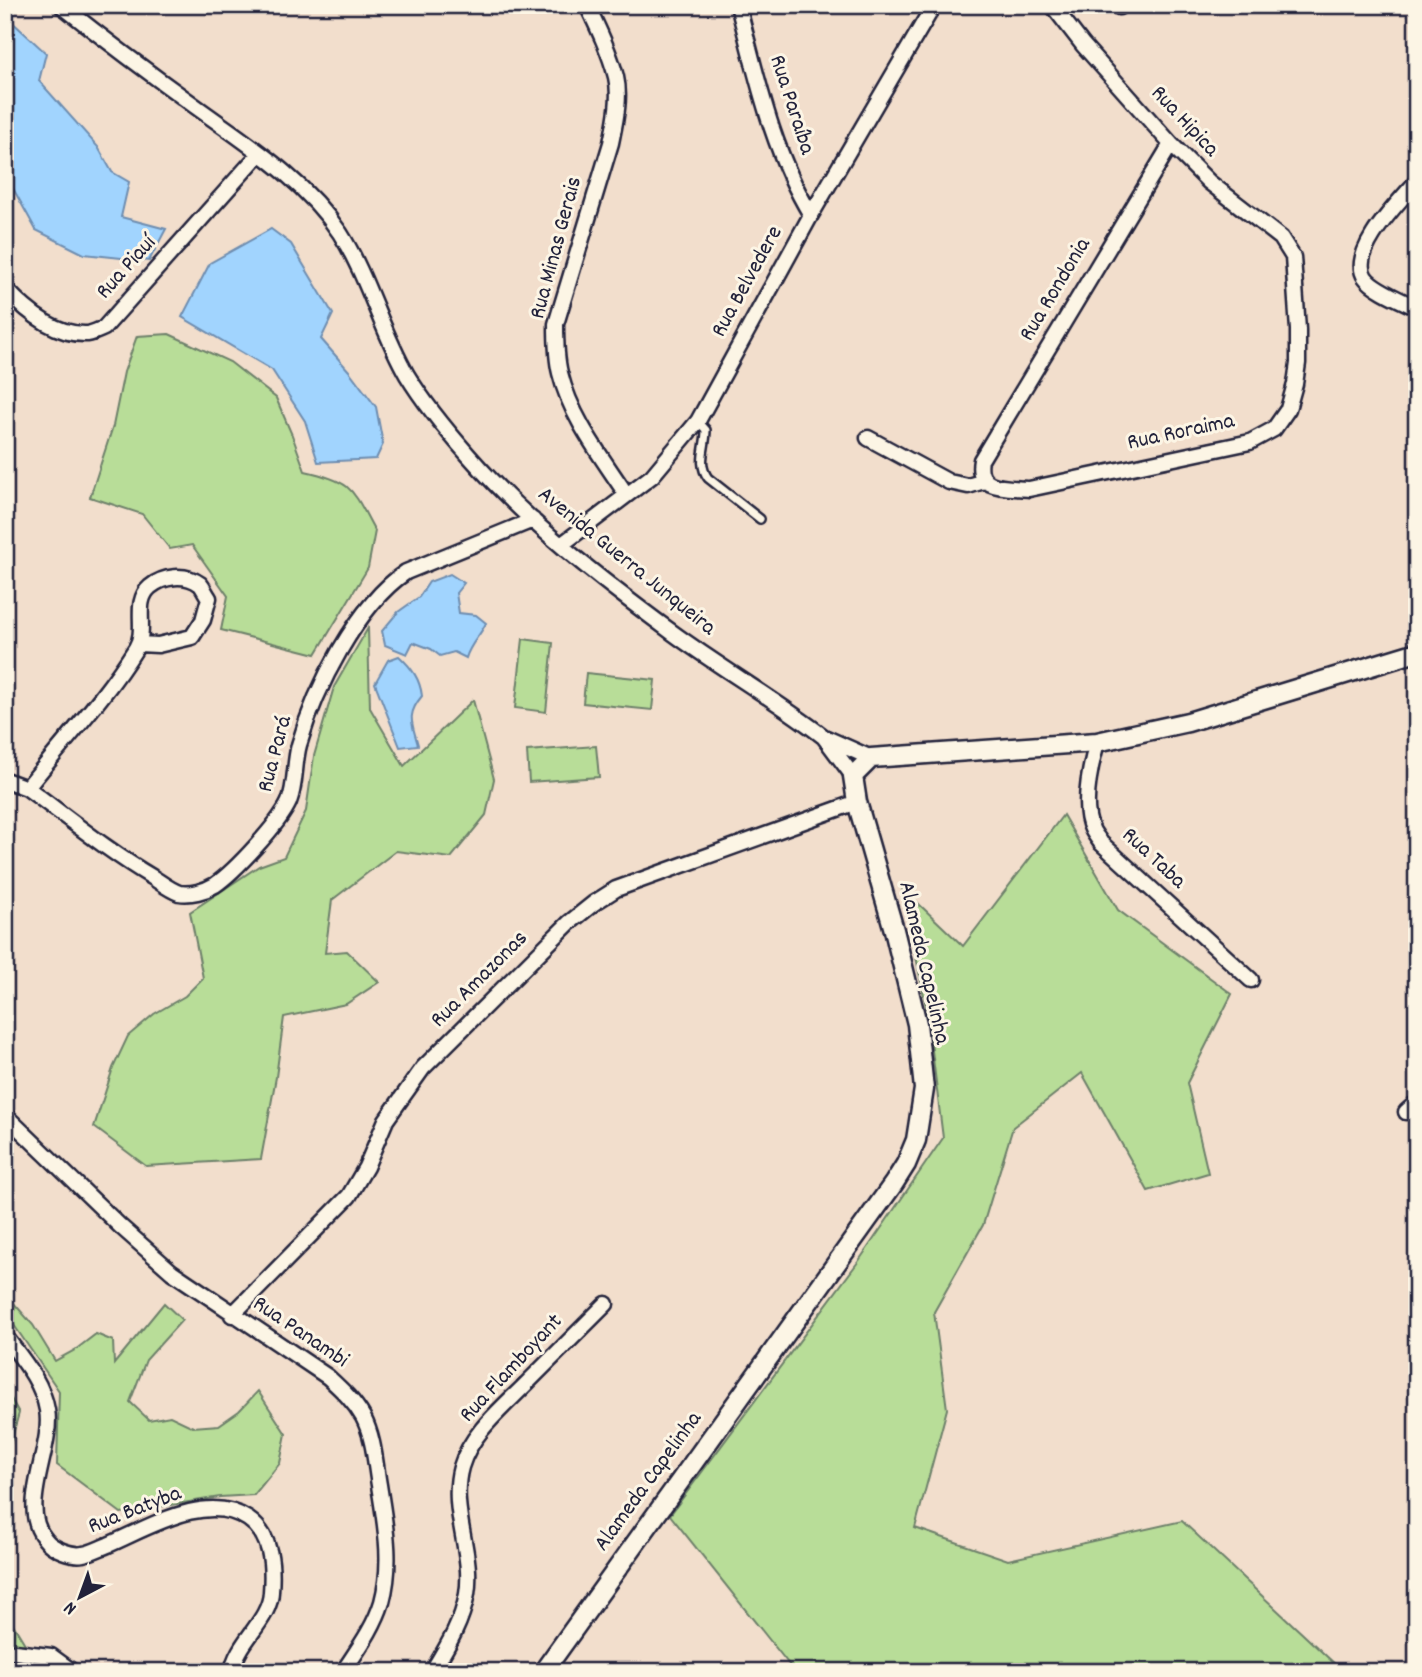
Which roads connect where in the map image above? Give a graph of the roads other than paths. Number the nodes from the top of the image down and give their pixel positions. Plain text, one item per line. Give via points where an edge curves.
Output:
1 (61, 5) edge
2 (587, 5) edge
3 (738, 5) edge
4 (934, 5) edge
5 (1052, 5) edge
6 (1171, 144) junction
7 (260, 153) junction
8 (1417, 181) edge
9 (811, 215) junction
10 (1293, 257) joint
11 (5, 288) edge
12 (1417, 308) edge
13 (698, 421) junction
14 (868, 438) dead end
15 (984, 481) junction
16 (626, 494) junction
17 (760, 519) dead end
18 (533, 520) junction
19 (561, 545) junction
20 (139, 644) junction
21 (1417, 652) edge
22 (824, 737) junction
23 (1097, 742) junction
24 (871, 758) junction
25 (853, 776) junction
26 (5, 780) edge
27 (27, 788) junction
28 (857, 802) junction
29 (1251, 980) dead end
30 (5, 1115) edge
31 (606, 1304) dead end
32 (232, 1315) junction
33 (5, 1336) edge
34 (5, 1651) edge
35 (73, 1672) edge
36 (232, 1672) edge
37 (344, 1672) edge
38 (432, 1672) edge
39 (543, 1672) edge

1 - 7 street, Avenida Guerra Junqueira
2 - 16 street, Rua Minas Gerais via 617,79 616,119 556,324 557,351 570,402
3 - 9 street, Rua Paraíba via 775,140
4 - 9 street, Rua Belvedere
5 - 6 street, Rua Hipica
6 - 10 street, Rua Hipica via 1209,182 1281,238
6 - 15 street, Rua Rondonia via 981,460 979,471
7 - 11 street, Rua Piauí via 104,328 88,334 48,323
7 - 18 street, Avenida Guerra Junqueira via 295,182 340,233 407,376 470,457
8 - 12 street via 1368,243 1360,266 1366,278
9 - 13 street, Rua Belvedere
10 - 15 street, Rua Roraima via 1298,363 1287,409 1274,429 1250,442 1029,489
13 - 16 street, Rua Belvedere via 652,475
13 - 17 lane via 706,430 703,471
14 - 15 street, Rua Roraima via 949,482 968,486
16 - 19 street, Rua Belvedere
18 - 19 street, Avenida Guerra Junqueira
18 - 27 street, Rua Pará via 406,572 372,601 345,639 309,715 289,801 248,853 203,891 176,892
19 - 22 street, Avenida Guerra Junqueira via 674,634
20 - 20 street via 142,600 149,588 167,577 199,584 209,598 192,637 167,644
20 - 27 street
21 - 23 street via 1188,722
22 - 24 street, Avenida Guerra Junqueira
22 - 25 street, Avenida Guerra Junqueira
23 - 24 street
23 - 29 street, Rua Taba via 1090,769 1090,827 1101,843
24 - 25 street
25 - 28 street, Alameda Capelinha
26 - 27 street, Rua Pará
28 - 32 street, Rua Amazonas via 616,889 586,910 423,1068 386,1120 349,1196
28 - 39 street, Alameda Capelinha via 917,1024 924,1089 916,1140 894,1183
30 - 32 street, Rua Panambi via 142,1247
31 - 38 street, Rua Flamboyant via 486,1424 467,1452 458,1478 467,1593 455,1631
32 - 37 street, Rua Panambi via 328,1377 349,1396 373,1445 388,1551 386,1578 374,1624
33 - 36 street, Rua Batyba via 38,1381 47,1410 48,1433 34,1504 44,1539 57,1549 82,1555 181,1514 220,1508 252,1521 264,1536 272,1565 271,1595
34 - 35 street via 51,1656

